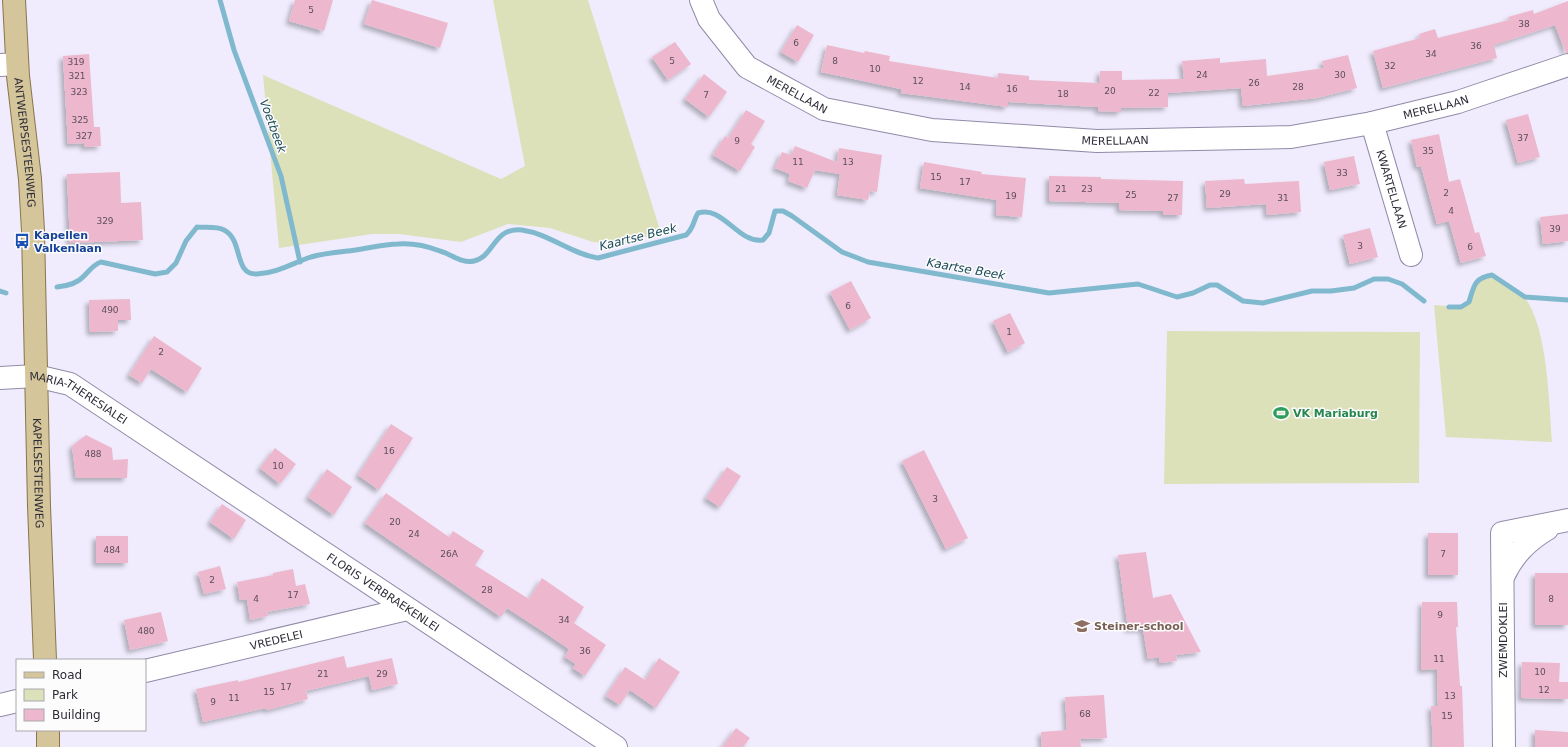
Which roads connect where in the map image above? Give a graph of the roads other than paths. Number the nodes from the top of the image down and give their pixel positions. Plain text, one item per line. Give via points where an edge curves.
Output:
1 (14, 0) edge
2 (701, 0) edge
3 (9, 64) edge
4 (1568, 65) edge
5 (1372, 123) junction
6 (1411, 256) dead end
7 (34, 286) joint
8 (36, 376) junction
9 (0, 378) edge
10 (149, 438) joint
11 (1565, 521) edge
12 (1526, 535) junction
13 (1503, 576) junction
14 (407, 609) junction
15 (45, 659) edge
16 (146, 671) edge
17 (16, 701) edge
18 (0, 705) edge
19 (48, 731) edge
20 (48, 747) edge
21 (616, 747) edge
22 (1504, 747) edge

1 - 3 main road, ANTWERPSESTEENWEG
2 - 5 street, MERELLAAN via 709,19 747,67 824,109 924,128 1097,141 1290,137
3 - 7 main road, ANTWERPSESTEENWEG via 30,179
4 - 5 street, MERELLAAN via 1458,102
5 - 6 street, KWARTELLAAN
7 - 8 main road, KAPELSESTEENWEG
8 - 9 street, MARIA-THERESIALEI
8 - 10 street, MARIA-THERESIALEI via 70,384
8 - 15 main road, KAPELSESTEENWEG
10 - 14 street, FLORIS VERBRAEKENLEI
11 - 12 street
12 - 13 street
12 - 13 street, ZWEMDOKLEI via 1502,533
13 - 22 street, ZWEMDOKLEI
14 - 16 street, VREDELEI
14 - 21 street, FLORIS VERBRAEKENLEI
17 - 18 street
19 - 20 main road

